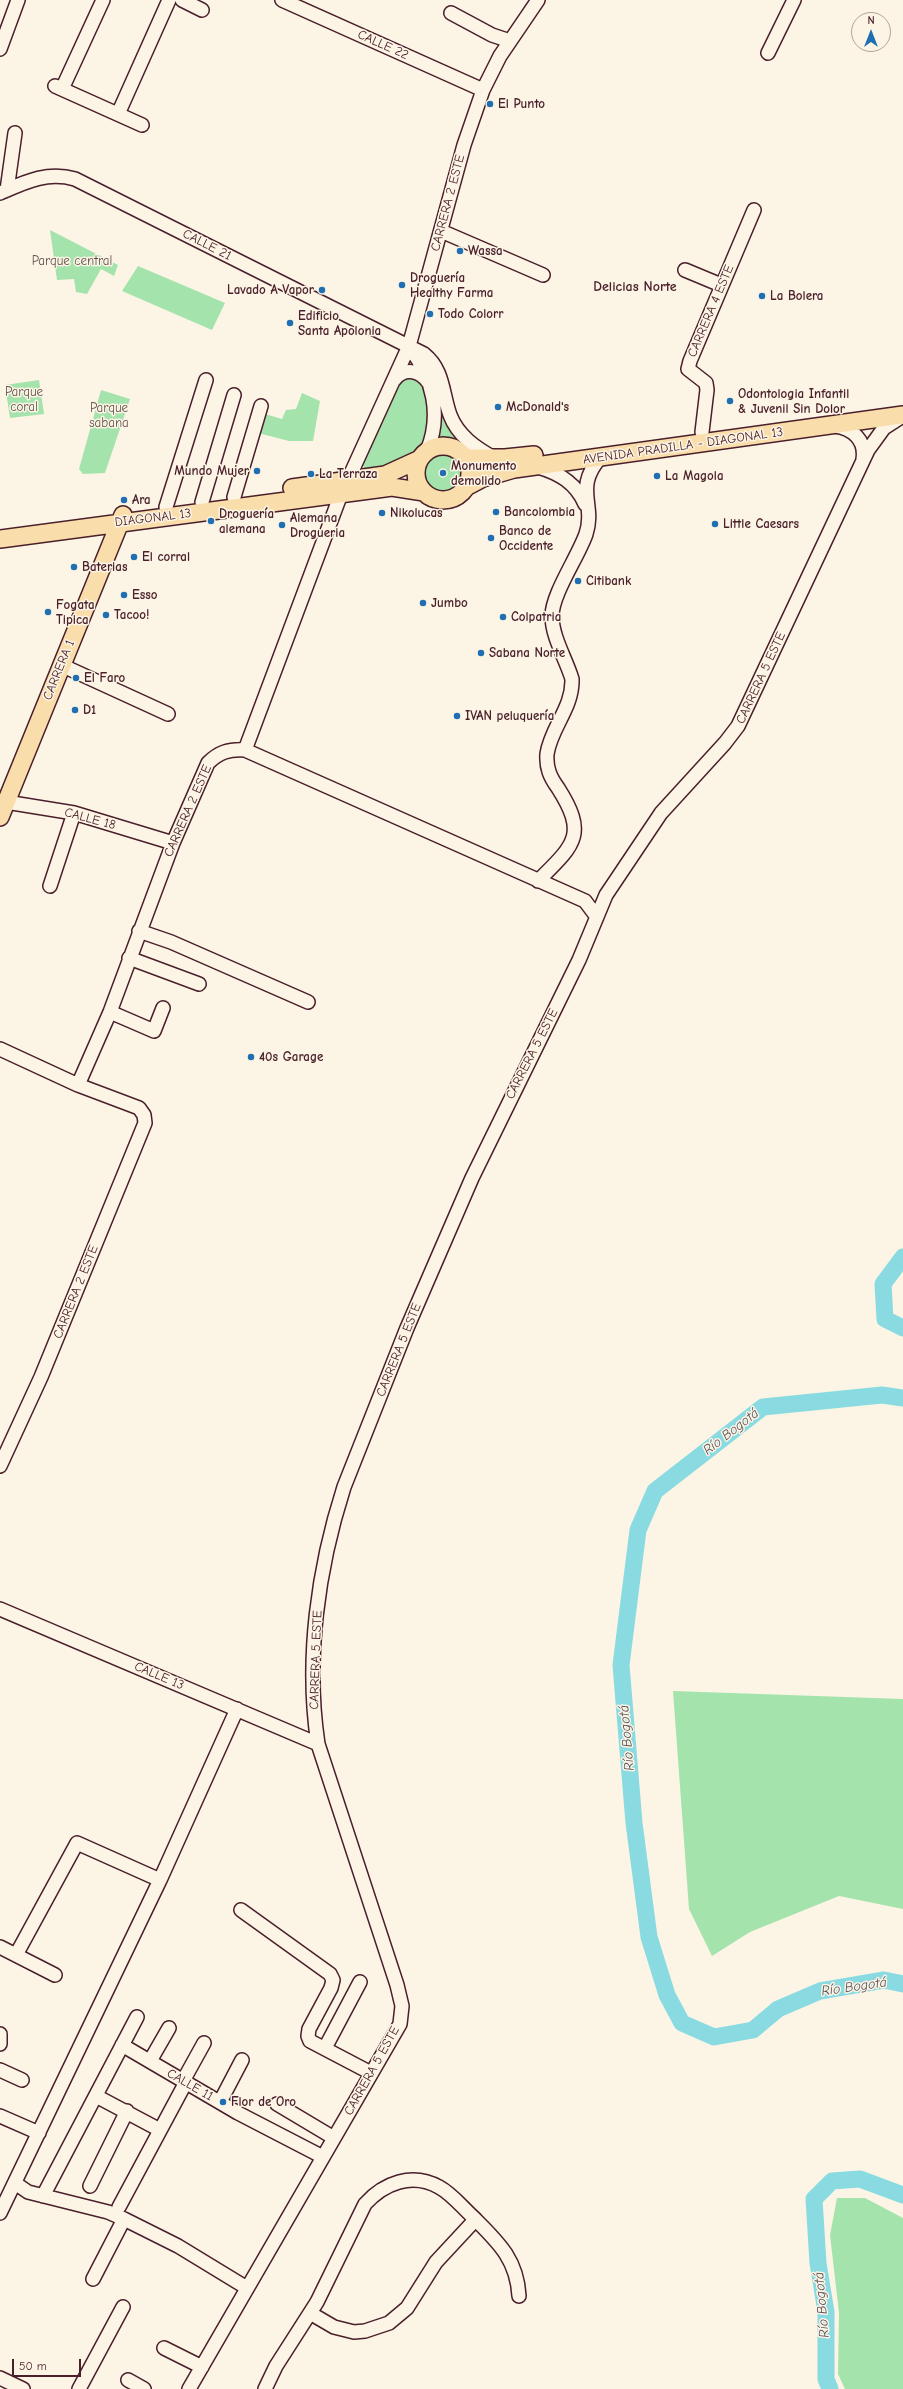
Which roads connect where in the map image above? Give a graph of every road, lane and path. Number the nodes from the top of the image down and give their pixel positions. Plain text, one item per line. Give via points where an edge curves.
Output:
1 (18, 0) edge
2 (103, 0) edge
3 (169, 0) edge
4 (182, 0) edge
5 (282, 0) edge
6 (538, 0) edge
7 (794, 0) edge
8 (202, 10) dead end
9 (450, 13) dead end
10 (510, 41) junction
11 (0, 49) edge
12 (768, 54) dead end
13 (483, 90) junction
14 (118, 114) junction
15 (142, 125) dead end
16 (15, 133) dead end
17 (4, 191) edge
18 (754, 210) dead end
19 (441, 231) junction
20 (685, 270) dead end
21 (543, 275) dead end
22 (721, 285) junction
23 (409, 346) junction
24 (206, 380) dead end
25 (394, 380) junction
26 (428, 382) junction
27 (234, 395) dead end
28 (903, 404) edge
29 (261, 406) dead end
30 (903, 415) edge
31 (833, 426) junction
32 (702, 432) junction
33 (423, 455) junction
34 (601, 457) junction
35 (466, 458) junction
36 (494, 458) junction
37 (862, 462) junction
38 (534, 466) junction
39 (344, 487) junction
40 (466, 487) junction
41 (424, 492) junction
42 (234, 497) junction
43 (202, 502) junction
44 (166, 507) junction
45 (586, 508) junction
46 (123, 517) junction
47 (0, 529) edge
48 (0, 539) edge
49 (61, 665) junction
50 (168, 714) dead end
51 (245, 750) junction
52 (3, 810) edge
53 (74, 813) junction
54 (173, 843) junction
55 (538, 881) junction
56 (50, 886) dead end
57 (606, 895) junction
58 (585, 901) junction
59 (598, 918) junction
60 (140, 931) junction
61 (130, 958) junction
62 (199, 984) dead end
63 (308, 1002) dead end
64 (163, 1008) dead end
65 (110, 1012) junction
66 (0, 1049) edge
67 (78, 1085) junction
68 (0, 1466) edge
69 (0, 1609) edge
70 (237, 1709) junction
71 (318, 1744) junction
72 (160, 1880) junction
73 (241, 1910) dead end
74 (0, 1947) edge
75 (16, 1955) junction
76 (55, 1974) dead end
77 (360, 1982) dead end
78 (137, 2017) dead end
79 (169, 2028) dead end
80 (0, 2034) edge
81 (204, 2043) dead end
82 (0, 2044) edge
83 (122, 2045) junction
84 (325, 2048) junction
85 (242, 2060) dead end
86 (150, 2061) junction
87 (0, 2070) edge
88 (371, 2073) junction
89 (22, 2080) dead end
90 (184, 2082) junction
91 (96, 2096) junction
92 (220, 2102) junction
93 (277, 2104) dead end
94 (127, 2111) junction
95 (0, 2116) edge
96 (160, 2130) junction
97 (39, 2133) junction
98 (334, 2138) junction
99 (323, 2157) junction
100 (14, 2183) junction
101 (90, 2186) dead end
102 (43, 2196) junction
103 (119, 2207) dead end
104 (0, 2213) edge
105 (124, 2219) junction
106 (475, 2220) junction
107 (93, 2279) dead end
108 (247, 2288) junction
109 (519, 2296) dead end
110 (124, 2307) dead end
111 (310, 2313) junction
112 (164, 2348) dead end
113 (202, 2367) junction
114 (128, 2380) dead end
115 (79, 2389) edge
116 (144, 2389) edge
117 (189, 2389) edge
118 (266, 2389) edge

1 - 11 street
2 - 14 street via 58,88
3 - 14 street
4 - 8 street
5 - 13 street, CALLE 22
6 - 10 street, CARRERA 2 ESTE
7 - 12 street
9 - 10 street via 492,35
10 - 13 street, CARRERA 2 ESTE
13 - 19 street, CARRERA 2 ESTE via 466,138
14 - 15 street
16 - 17 street
17 - 23 street, CALLE 21 via 46,176 75,179
18 - 22 street, CARRERA 4 ESTE
19 - 21 street
19 - 23 street, CARRERA 2 ESTE
20 - 22 street
22 - 32 street, CARRERA 4 ESTE via 688,369 706,383
23 - 25 street, CARRERA 2 ESTE
23 - 26 street
23 - 36 street, CALLE 21 via 424,354 437,367 450,416 460,432 475,448
24 - 44 street
25 - 26 street via 398,375 411,371 424,377
25 - 39 street, CARRERA 2 ESTE
26 - 33 street via 436,410 433,438
27 - 43 street
28 - 32 main road, AVENIDA PRADILLA - DIAGONAL 13
29 - 42 street
30 - 31 main road, AVENIDA PRADILLA - DIAGONAL 13
30 - 37 street, CARRERA 5 ESTE via 884,428 875,438
31 - 34 main road, AVENIDA PRADILLA - DIAGONAL 13
31 - 37 street via 844,427 857,436 864,452
32 - 36 main road, AVENIDA PRADILLA - DIAGONAL 13 via 520,457
33 - 35 main road via 437,446 448,446 458,450
33 - 39 main road, DIAGONAL 13 via 385,475
33 - 41 main road via 416,477
34 - 38 main road, AVENIDA PRADILLA - DIAGONAL 13
34 - 45 street via 589,473 586,482
35 - 36 main road, AVENIDA PRADILLA - DIAGONAL 13
35 - 40 main road via 470,476
37 - 57 street, CARRERA 5 ESTE via 738,726 669,804
38 - 40 main road, AVENIDA PRADILLA - DIAGONAL 13 via 497,473
38 - 45 street via 563,477 574,486
39 - 41 main road, DIAGONAL 13 via 392,487
39 - 42 main road, DIAGONAL 13
39 - 46 main road, DIAGONAL 13
39 - 51 street, CARRERA 2 ESTE
40 - 41 main road via 457,496 446,500 434,498
42 - 43 main road, DIAGONAL 13
43 - 44 main road, DIAGONAL 13
44 - 46 main road, DIAGONAL 13
45 - 55 street via 586,534 556,599 552,616 572,687 568,704 548,751 547,769 574,817 574,833 566,852
46 - 47 main road, DIAGONAL 13
46 - 48 main road, DIAGONAL 13
46 - 49 main road, CARRERA 1
49 - 50 street
49 - 52 main road, CARRERA 1
51 - 54 street, CARRERA 2 ESTE via 226,751 208,763
51 - 55 street
52 - 53 street, CALLE 18
53 - 54 street, CALLE 18
53 - 56 street
54 - 60 street, CARRERA 2 ESTE
55 - 58 street
57 - 58 street
57 - 59 street, CARRERA 5 ESTE
58 - 59 street
59 - 71 street, CARRERA 5 ESTE via 472,1178 407,1328 344,1487 329,1542 315,1633 314,1718
60 - 61 street, CARRERA 2 ESTE
60 - 63 street
61 - 62 street
61 - 65 street, CARRERA 2 ESTE
64 - 65 street via 154,1030
65 - 67 street, CARRERA 2 ESTE
66 - 67 street
67 - 68 street, CARRERA 2 ESTE via 139,1108 144,1115 144,1123 41,1376
69 - 70 street, CALLE 13
70 - 71 street, CALLE 13
70 - 72 street
71 - 88 street, CARRERA 5 ESTE via 402,2006 400,2024
72 - 75 street via 77,1843
72 - 97 street
73 - 84 street via 330,1974 333,1980 331,1988 309,2029 308,2036 310,2041
74 - 75 street
75 - 76 street
77 - 84 street
78 - 83 street
79 - 86 street
80 - 82 street
81 - 90 street
83 - 86 street, CALLE 11
83 - 91 street
84 - 88 street
85 - 92 street
86 - 90 street, CALLE 11
87 - 89 street
88 - 98 street, CARRERA 5 ESTE
90 - 92 street, CALLE 11
90 - 96 street
91 - 94 street
91 - 102 street
92 - 99 street, CALLE 11
93 - 98 street
94 - 96 street
94 - 101 street
95 - 97 street
96 - 103 street
97 - 100 street
98 - 99 street, CARRERA 5 ESTE
99 - 108 street, CARRERA 5 ESTE
100 - 102 street via 28,2192
100 - 104 street
102 - 105 street via 108,2212
105 - 107 street
105 - 108 street via 178,2246
106 - 109 street via 511,2260 518,2280
106 - 111 street via 436,2262 407,2308 389,2323 378,2328 354,2332 334,2327
106 - 111 street via 439,2187 426,2181 410,2180 384,2187 365,2204 336,2267
108 - 113 street, CARRERA 5 ESTE
110 - 115 street
111 - 118 street via 276,2366
112 - 113 street
113 - 117 street, CARRERA 5 ESTE
114 - 116 street

